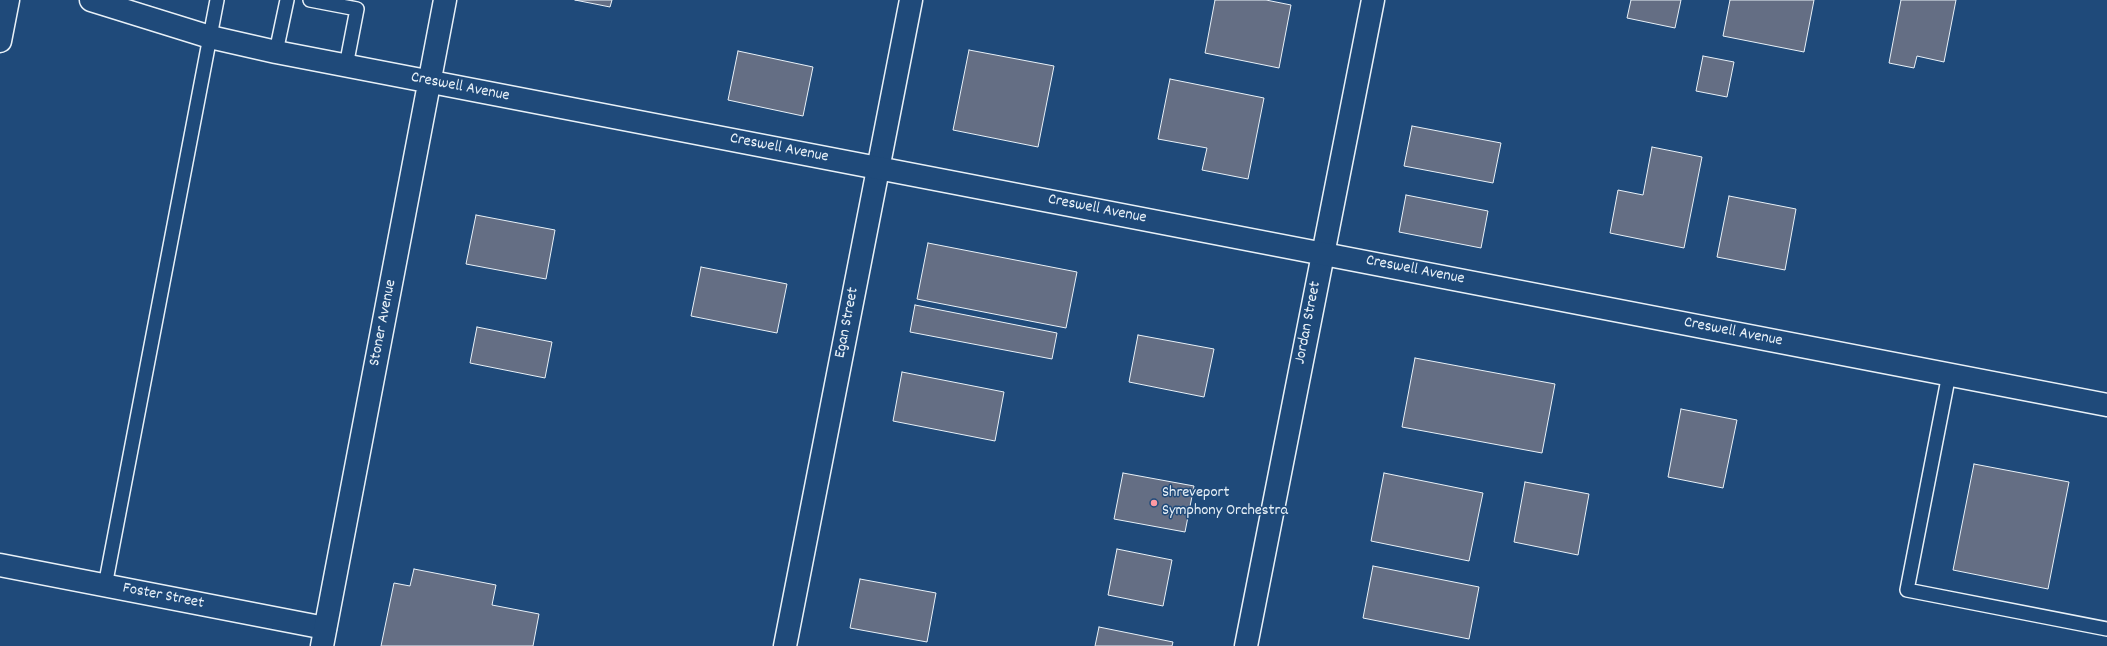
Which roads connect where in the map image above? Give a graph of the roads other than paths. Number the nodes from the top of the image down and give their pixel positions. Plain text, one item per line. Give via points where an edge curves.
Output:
1 (8, 0) edge
2 (91, 0) edge
3 (217, 0) edge
4 (287, 0) edge
5 (310, 0) edge
6 (445, 0) edge
7 (911, 0) edge
8 (1373, 0) edge
9 (358, 4) edge
10 (210, 37) junction
11 (0, 41) edge
12 (276, 52) junction
13 (346, 66) junction
14 (430, 83) junction
15 (878, 168) junction
16 (1322, 253) junction
17 (1949, 374) junction
18 (2107, 405) edge
19 (0, 565) edge
20 (105, 586) junction
21 (2107, 629) edge
22 (324, 637) edge
23 (785, 646) edge
24 (1246, 646) edge

1 - 11 street
2 - 10 street, Creswell Avenue
3 - 10 lane
4 - 12 lane
5 - 9 lane
6 - 14 street, Stoner Avenue
7 - 15 street, Egan Street
8 - 16 street, Jordan Street
9 - 13 lane
10 - 12 street, Creswell Avenue
10 - 20 lane
12 - 13 street, Creswell Avenue
13 - 14 street, Creswell Avenue
14 - 15 street, Creswell Avenue
14 - 22 street, Stoner Avenue
15 - 16 street, Creswell Avenue
15 - 23 street, Egan Street
16 - 17 street, Creswell Avenue
16 - 24 street, Jordan Street
17 - 18 street, Creswell Avenue
17 - 21 lane via 1907,590
19 - 20 street, Foster Street
20 - 22 street, Foster Street

